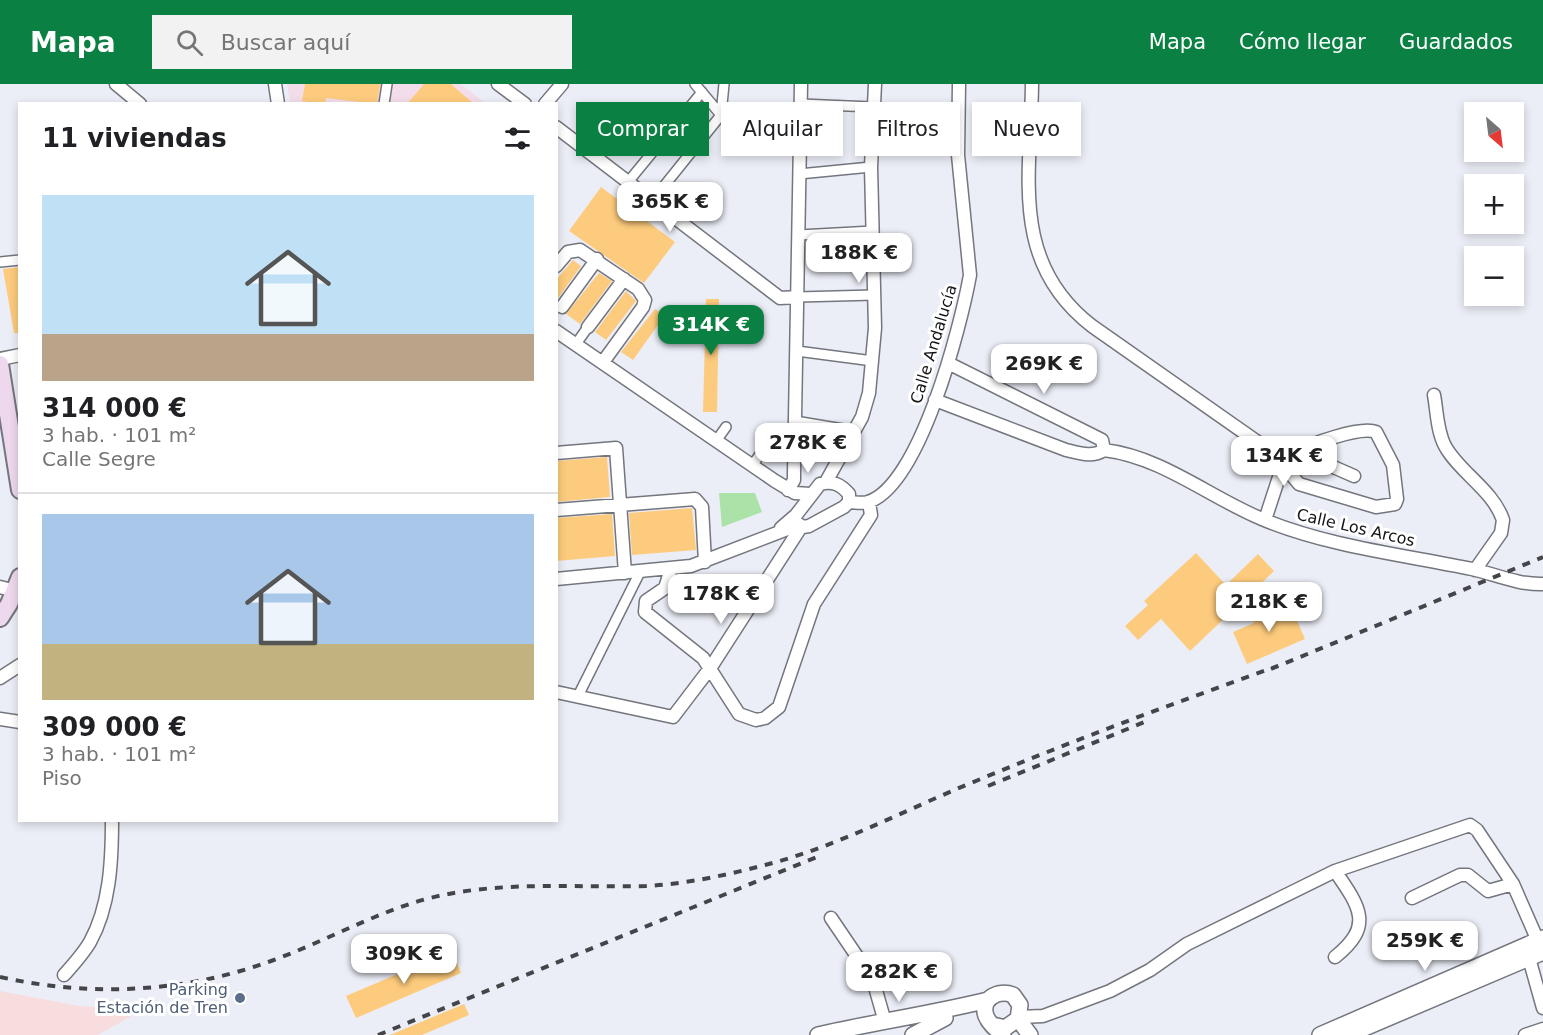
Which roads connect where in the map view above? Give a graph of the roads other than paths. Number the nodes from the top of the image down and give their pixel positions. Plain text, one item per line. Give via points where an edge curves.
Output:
1 (117, 84) edge
2 (275, 84) edge
3 (387, 84) edge
4 (498, 84) edge
5 (561, 84) edge
6 (695, 84) edge
7 (724, 84) edge
8 (801, 84) edge
9 (875, 84) edge
10 (959, 84) edge
11 (1032, 84) edge
12 (702, 92) junction
13 (138, 102) edge
14 (278, 102) edge
15 (384, 102) edge
16 (522, 102) edge
17 (547, 102) edge
18 (722, 102) edge
19 (801, 102) edge
20 (873, 102) edge
21 (721, 115) joint
22 (558, 129) edge
23 (800, 156) edge
24 (871, 156) edge
25 (871, 167) junction
26 (800, 174) junction
27 (628, 182) junction
28 (652, 201) junction
29 (873, 231) junction
30 (799, 235) junction
31 (597, 259) junction
32 (18, 260) edge
33 (0, 262) edge
34 (558, 263) edge
35 (624, 279) junction
36 (874, 295) junction
37 (798, 297) junction
38 (559, 311) edge
39 (588, 327) joint
40 (558, 332) edge
41 (576, 344) junction
42 (796, 351) junction
43 (18, 356) edge
44 (873, 361) junction
45 (0, 362) edge
46 (603, 362) junction
47 (948, 363) junction
48 (1434, 395) dead end
49 (935, 400) junction
50 (795, 421) junction
51 (726, 427) dead end
52 (855, 431) junction
53 (716, 441) junction
54 (765, 447) dead end
55 (1104, 450) junction
56 (558, 453) edge
57 (1276, 455) junction
58 (1291, 464) junction
59 (752, 466) junction
60 (1354, 476) dead end
61 (18, 477) edge
62 (826, 482) junction
63 (791, 492) junction
64 (810, 494) junction
65 (849, 502) junction
66 (869, 502) junction
67 (620, 504) junction
68 (558, 510) edge
69 (799, 518) junction
70 (1264, 520) junction
71 (777, 531) junction
72 (789, 547) junction
73 (705, 562) junction
74 (671, 569) junction
75 (1475, 570) junction
76 (640, 572) junction
77 (625, 573) junction
78 (558, 579) edge
79 (1543, 584) edge
80 (12, 585) edge
81 (0, 618) edge
82 (18, 666) edge
83 (711, 667) junction
84 (0, 678) edge
85 (558, 692) edge
86 (578, 696) junction
87 (0, 719) edge
88 (18, 722) edge
89 (112, 822) edge
90 (1335, 872) junction
91 (1514, 884) junction
92 (1412, 898) dead end
93 (831, 918) dead end
94 (1538, 947) edge
95 (1335, 957) dead end
96 (64, 975) dead end
97 (988, 1000) junction
98 (1543, 1008) edge
99 (1019, 1018) junction
100 (995, 1027) edge
101 (886, 1028) edge
102 (1543, 1029) edge
103 (828, 1034) edge
104 (913, 1035) edge
105 (1030, 1035) edge
106 (1320, 1035) edge
107 (1348, 1035) edge
108 (1525, 1035) edge

1 - 13 street
2 - 14 street
3 - 15 street
4 - 16 street
5 - 17 street
6 - 12 street
7 - 18 street
8 - 19 street
9 - 20 street
10 - 47 street, Calle Andalucía via 959,166 970,275
11 - 57 street via 1028,195 1038,254 1056,291 1092,326
12 - 21 street
12 - 27 street
21 - 28 street
22 - 27 street
23 - 26 street
24 - 25 street
25 - 26 street
25 - 29 street
26 - 30 street
27 - 28 street
28 - 37 street via 780,298
29 - 30 street
29 - 36 street
30 - 37 street
31 - 34 street via 577,249 566,253
31 - 35 street
31 - 38 street
32 - 33 street
35 - 39 street
35 - 46 street via 638,289 644,304
36 - 37 street
36 - 44 street
37 - 42 street
39 - 41 street
40 - 41 street
41 - 46 street
42 - 44 street
42 - 50 street
43 - 45 street
44 - 52 street via 866,407
45 - 61 main road
46 - 53 street
47 - 49 street, Calle Andalucía
47 - 55 street, Calle Los Arcos via 1102,440
48 - 75 street via 1440,436 1446,448 1473,476 1503,520 1501,532
49 - 55 street, Calle Los Arcos via 1065,450 1086,454
49 - 66 street, Calle Andalucía via 903,470
50 - 52 street
50 - 63 street
51 - 53 street
52 - 62 street
53 - 59 street
54 - 59 street
55 - 70 street, Calle Los Arcos via 1151,462
56 - 67 street via 616,448
57 - 58 street via 1283,450
57 - 58 street via 1275,464
58 - 58 street via 1299,484 1376,507 1395,504 1397,499 1393,465 1377,432 1368,430 1306,446
58 - 60 street via 1323,462
58 - 70 street
59 - 63 street
62 - 64 street
62 - 65 street via 842,487 849,494
63 - 64 street
63 - 69 street
64 - 69 street
65 - 66 street
65 - 69 street via 810,526
66 - 83 street via 871,514 814,604 779,707 765,718 739,714
67 - 68 street
67 - 73 street via 692,498 698,501 703,511
67 - 77 street
69 - 71 street
69 - 72 street
70 - 75 street, Calle Los Arcos via 1306,534
71 - 72 street via 787,534
71 - 73 street
72 - 83 street
73 - 74 street
74 - 76 street
74 - 83 street via 665,588 645,603 645,612
75 - 79 street, Calle Los Arcos
76 - 77 street
76 - 86 street
77 - 78 street
80 - 81 main road
82 - 84 street
83 - 86 street via 673,717
85 - 86 street
87 - 88 street
89 - 96 street via 112,857 104,906 90,943
90 - 91 street via 1470,825 1478,830
90 - 95 street via 1361,921 1357,936
90 - 99 street via 1186,944 1150,970 1110,991 1043,1016
91 - 92 street via 1488,891 1464,875
91 - 94 street
93 - 101 street via 873,980
94 - 98 street
94 - 106 street
94 - 107 street
97 - 99 street via 1001,992 1013,995 1020,1005
97 - 100 street via 985,1009
97 - 101 street
99 - 100 street via 1005,1028
99 - 105 street
100 - 104 street via 981,1016 963,1014 936,1021
101 - 103 street
102 - 108 street

